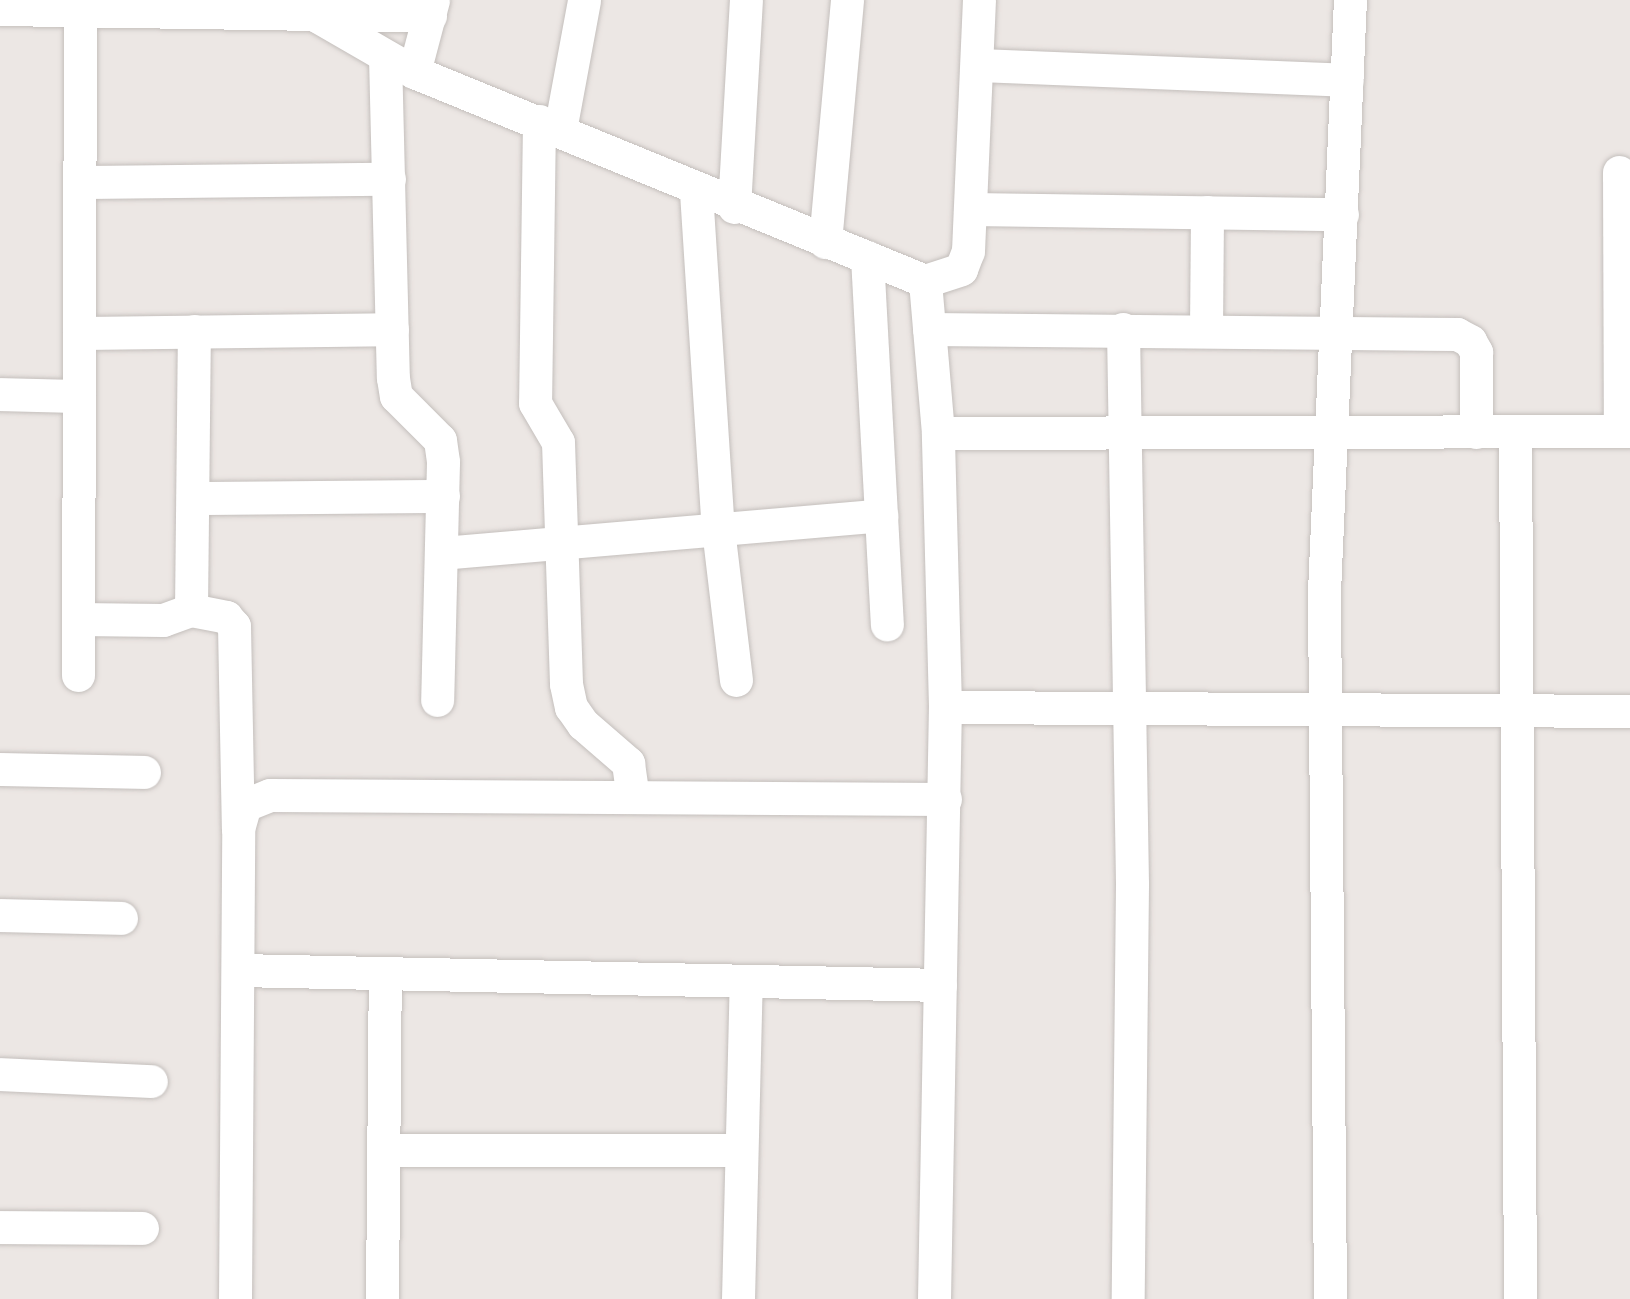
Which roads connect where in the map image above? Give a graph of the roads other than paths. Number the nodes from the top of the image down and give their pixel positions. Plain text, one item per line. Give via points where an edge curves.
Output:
1 (584, 0) edge
2 (746, 0) edge
3 (847, 0) edge
4 (980, 0) edge
5 (1350, 0) edge
6 (162, 5) edge
7 (16, 6) edge
8 (317, 8) edge
9 (432, 8) edge
10 (80, 10) junction
11 (385, 56) junction
12 (977, 65) junction
13 (414, 72) junction
14 (1347, 80) junction
15 (549, 125) junction
16 (1619, 172) dead end
17 (389, 178) junction
18 (80, 182) junction
19 (696, 192) junction
20 (734, 207) junction
21 (970, 209) junction
22 (1207, 212) junction
23 (1342, 214) junction
24 (825, 242) junction
25 (867, 257) junction
26 (926, 281) junction
27 (392, 329) junction
28 (929, 329) junction
29 (1123, 329) junction
30 (1206, 330) junction
31 (194, 331) junction
32 (1338, 331) junction
33 (79, 333) junction
34 (0, 394) edge
35 (79, 396) junction
36 (1625, 431) edge
37 (1476, 432) junction
38 (1515, 432) junction
39 (938, 433) junction
40 (1128, 433) junction
41 (1329, 435) junction
42 (443, 496) junction
43 (193, 498) junction
44 (881, 515) junction
45 (718, 530) junction
46 (562, 543) junction
47 (442, 553) junction
48 (191, 610) junction
49 (78, 619) junction
50 (887, 624) dead end
51 (78, 675) dead end
52 (736, 680) dead end
53 (437, 700) dead end
54 (1323, 706) junction
55 (945, 707) junction
56 (1131, 708) junction
57 (1518, 708) junction
58 (1630, 711) edge
59 (0, 769) edge
60 (144, 772) dead end
61 (633, 797) junction
62 (945, 799) junction
63 (238, 829) junction
64 (0, 915) edge
65 (121, 918) dead end
66 (238, 970) junction
67 (385, 973) junction
68 (746, 981) junction
69 (940, 985) junction
70 (0, 1074) edge
71 (151, 1081) dead end
72 (383, 1150) junction
73 (740, 1150) junction
74 (0, 1227) edge
75 (142, 1228) dead end
76 (235, 1299) edge
77 (382, 1299) edge
78 (738, 1299) edge
79 (934, 1299) edge
80 (1128, 1299) edge
81 (1330, 1299) edge
82 (1520, 1299) edge

1 - 15 street
2 - 20 street
3 - 24 street
4 - 12 street
5 - 14 street
6 - 8 street
6 - 10 street
7 - 10 street
8 - 9 street
8 - 11 street
9 - 13 street
10 - 18 street
11 - 13 street
11 - 17 street
12 - 14 street
12 - 21 street
13 - 15 street
14 - 23 street
15 - 19 street
15 - 46 street via 534,403 558,442
16 - 36 street
17 - 18 street
17 - 27 street
18 - 33 street
19 - 20 street
19 - 45 street
20 - 24 street
21 - 22 street
21 - 26 street via 961,268
22 - 23 street
22 - 30 street
23 - 32 street
24 - 25 street
25 - 26 street
25 - 44 street
26 - 28 street
27 - 31 street
27 - 42 street via 396,396 440,440
28 - 29 street
28 - 39 street
29 - 30 street
29 - 40 street
30 - 32 street
31 - 33 street
31 - 43 street
32 - 37 street via 1457,334 1470,341 1476,352
32 - 41 street
33 - 35 street
34 - 35 street
35 - 49 street
36 - 38 street
37 - 38 street
37 - 41 street
38 - 57 street
39 - 40 street
39 - 55 street
40 - 41 street
40 - 56 street
41 - 54 street
42 - 43 street
42 - 47 street
43 - 48 street
44 - 45 street
44 - 50 street
45 - 46 street
45 - 52 street
46 - 47 street
46 - 61 street via 571,707 628,763
47 - 53 street
48 - 49 street via 163,620
48 - 63 street via 218,614 234,626
49 - 51 street
54 - 56 street
54 - 57 street
54 - 81 street
55 - 56 street
55 - 62 street
56 - 80 street
57 - 58 street
57 - 82 street
59 - 60 street
61 - 62 street
61 - 63 street via 270,795 246,805
62 - 69 street
63 - 66 street
64 - 65 street
66 - 67 street
66 - 76 street
67 - 68 street
67 - 72 street
68 - 69 street
68 - 73 street
69 - 79 street
70 - 71 street
72 - 73 street
72 - 77 street
73 - 78 street
74 - 75 street

